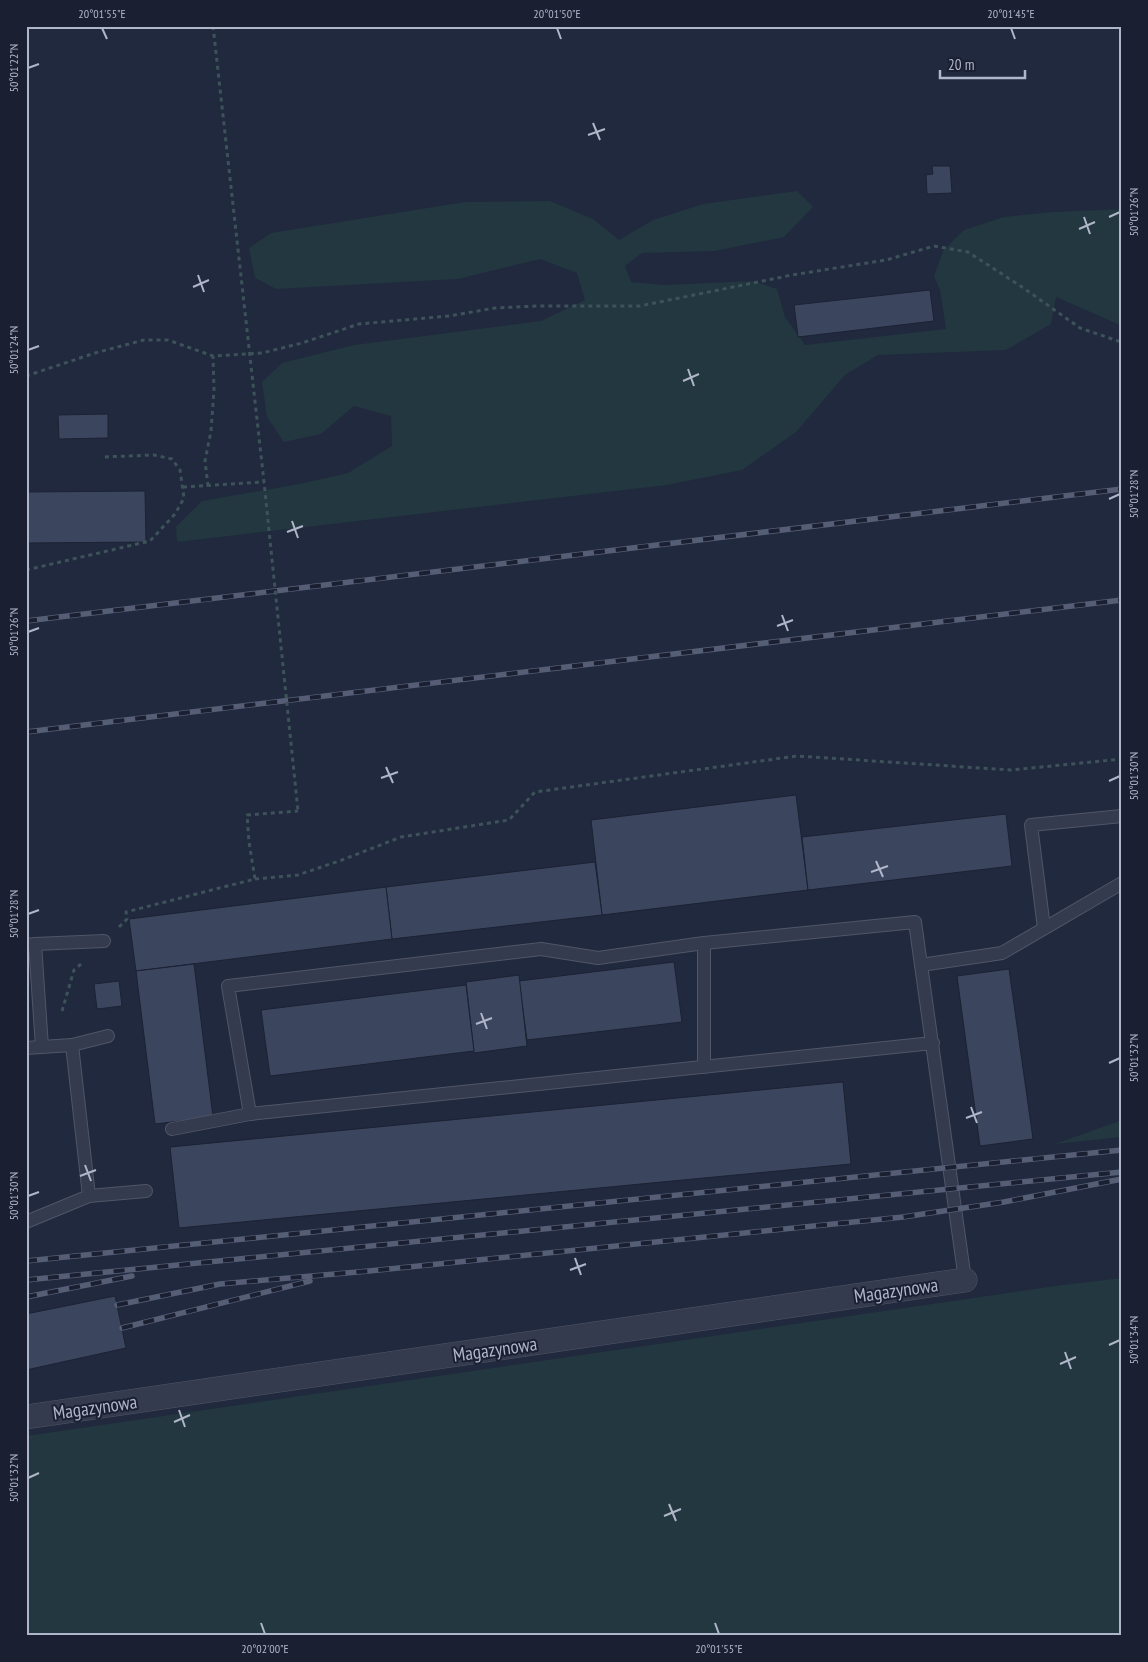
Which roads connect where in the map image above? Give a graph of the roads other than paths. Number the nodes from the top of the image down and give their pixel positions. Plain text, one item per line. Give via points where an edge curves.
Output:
1 (1122, 816) edge
2 (1122, 883) edge
3 (1044, 928) junction
4 (104, 941) road end
5 (704, 943) junction
6 (30, 945) edge
7 (921, 964) junction
8 (108, 1036) dead end
9 (933, 1043) junction
10 (72, 1045) junction
11 (42, 1047) junction
12 (26, 1048) edge
13 (704, 1067) junction
14 (250, 1114) junction
15 (172, 1129) dead end
16 (146, 1190) dead end
17 (89, 1196) junction
18 (26, 1222) edge
19 (965, 1280) joint
20 (26, 1417) edge

1 - 3 lane via 1031,825
2 - 3 lane
3 - 7 lane via 1002,953
4 - 6 lane
5 - 7 lane via 915,922
5 - 13 lane
5 - 14 lane via 598,958 541,949 228,986
6 - 11 lane
7 - 9 lane
8 - 10 lane
9 - 13 lane
9 - 19 lane
10 - 11 lane
10 - 17 lane
11 - 12 lane
13 - 14 lane
14 - 15 lane
16 - 17 lane
17 - 18 lane
19 - 20 street, Magazynowa

